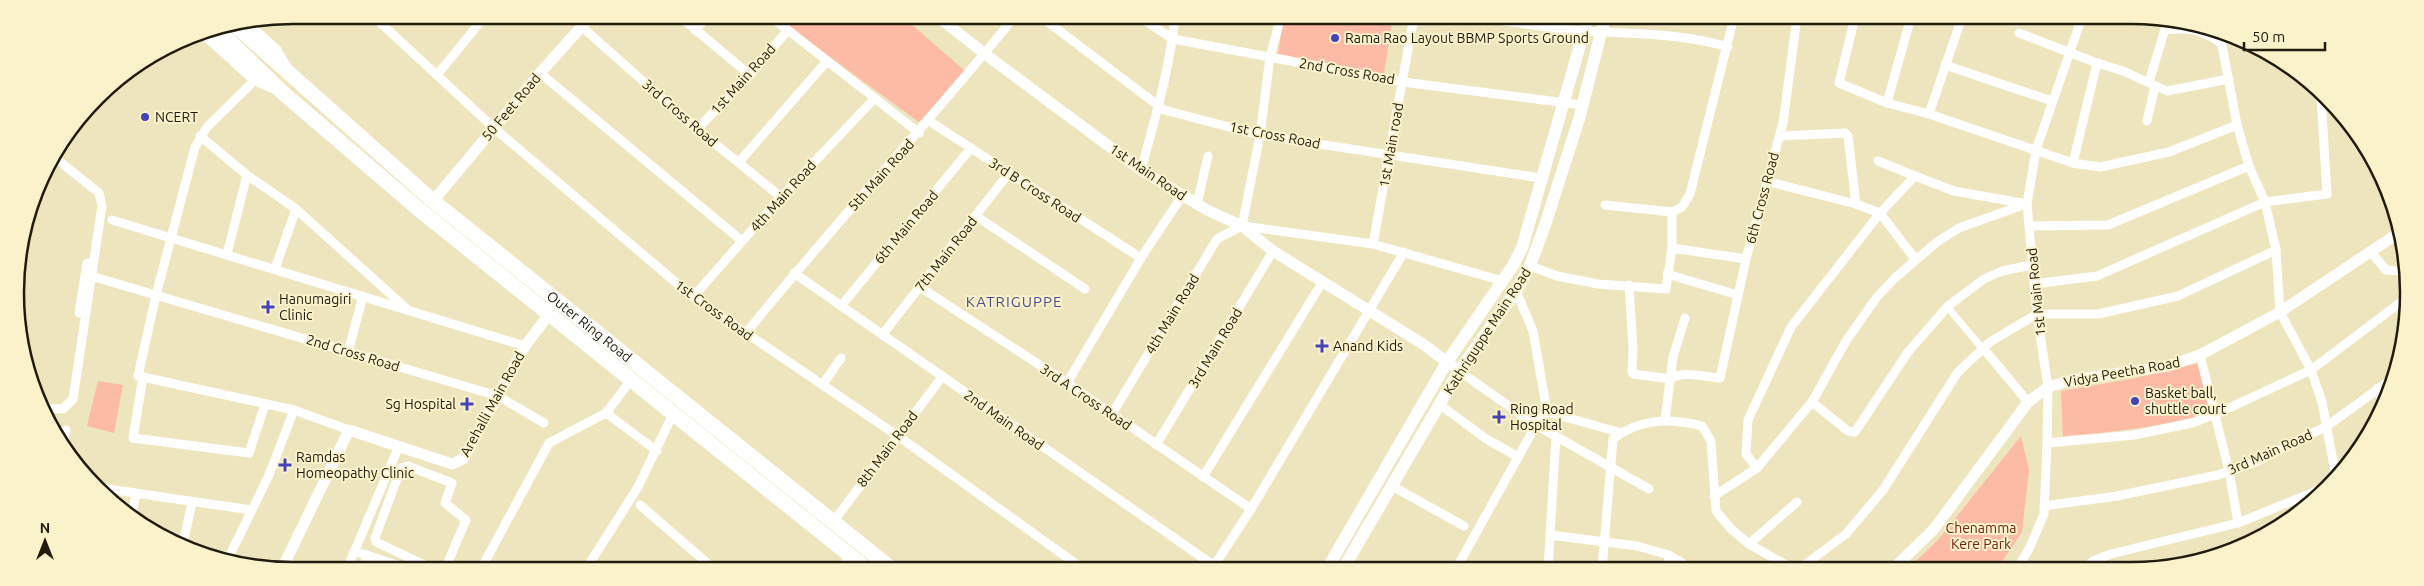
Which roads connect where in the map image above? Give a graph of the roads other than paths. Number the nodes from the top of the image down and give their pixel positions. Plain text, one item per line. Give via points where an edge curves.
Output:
1 (382, 24) edge
2 (479, 24) edge
3 (585, 24) edge
4 (688, 24) edge
5 (701, 24) edge
6 (780, 24) edge
7 (947, 24) edge
8 (1008, 24) edge
9 (1051, 24) edge
10 (1150, 24) edge
11 (1174, 24) edge
12 (1279, 24) edge
13 (1413, 24) edge
14 (1531, 24) edge
15 (1586, 24) edge
16 (1603, 24) edge
17 (1733, 24) edge
18 (1796, 24) edge
19 (1853, 24) edge
20 (1908, 24) edge
21 (1960, 24) edge
22 (2079, 24) edge
23 (251, 27) edge
24 (582, 28) junction
25 (239, 29) edge
26 (2183, 29) edge
27 (695, 30) junction
28 (788, 30) junction
29 (1583, 31) junction
30 (1601, 32) junction
31 (222, 33) edge
32 (2019, 33) dead end
33 (2200, 33) edge
34 (208, 37) edge
35 (1173, 39) junction
36 (1728, 46) junction
37 (2069, 52) junction
38 (984, 54) junction
39 (1270, 57) junction
40 (827, 61) junction
41 (2097, 63) junction
42 (1945, 66) junction
43 (540, 73) junction
44 (437, 75) junction
45 (750, 75) junction
46 (292, 78) junction
47 (2229, 79) junction
48 (255, 80) junction
49 (1402, 82) junction
50 (2152, 84) junction
51 (282, 92) junction
52 (875, 98) junction
53 (2052, 101) junction
54 (1564, 102) junction
55 (1887, 103) junction
56 (2321, 103) edge
57 (1158, 104) junction
58 (1582, 105) junction
59 (1929, 114) junction
60 (929, 121) junction
61 (2148, 121) dead end
62 (2237, 125) junction
63 (494, 128) junction
64 (698, 128) junction
65 (919, 133) junction
66 (1260, 135) junction
67 (200, 136) junction
68 (1780, 136) junction
69 (971, 148) junction
70 (2036, 150) junction
71 (1208, 156) dead end
72 (1389, 156) junction
73 (59, 161) edge
74 (1878, 161) dead end
75 (739, 162) junction
76 (2073, 162) junction
77 (2248, 166) junction
78 (1141, 170) junction
79 (1009, 173) junction
80 (247, 175) junction
81 (1915, 176) junction
82 (1541, 178) junction
83 (1766, 181) junction
84 (1182, 196) junction
85 (780, 197) junction
86 (433, 201) junction
87 (2265, 202) junction
88 (1196, 204) junction
89 (1856, 204) junction
90 (2027, 204) junction
91 (1605, 205) dead end
92 (296, 209) junction
93 (1672, 212) junction
94 (1880, 213) junction
95 (976, 216) junction
96 (112, 220) dead end
97 (1242, 226) junction
98 (2029, 226) junction
99 (2394, 236) edge
100 (172, 237) junction
101 (742, 241) junction
102 (1373, 244) junction
103 (1672, 248) junction
104 (2276, 250) junction
105 (1273, 251) junction
106 (1404, 252) junction
107 (2372, 252) junction
108 (95, 254) junction
109 (226, 254) junction
110 (1141, 258) junction
111 (1746, 258) junction
112 (1915, 259) junction
113 (2032, 265) junction
114 (1530, 266) junction
115 (275, 269) junction
116 (2400, 271) edge
117 (794, 273) junction
118 (1667, 274) junction
119 (91, 276) junction
120 (1323, 281) junction
121 (1503, 281) junction
122 (2034, 284) junction
123 (1629, 285) junction
124 (920, 287) junction
125 (1085, 289) dead end
126 (1516, 291) junction
127 (1738, 294) junction
128 (156, 295) junction
129 (363, 296) junction
130 (693, 297) junction
131 (558, 302) junction
132 (2400, 303) edge
133 (841, 306) junction
134 (408, 310) junction
135 (1950, 310) dead end
136 (1370, 311) junction
137 (2280, 312) junction
138 (79, 313) dead end
139 (548, 314) junction
140 (2037, 314) junction
141 (1685, 318) dead end
142 (746, 333) junction
143 (882, 335) junction
144 (525, 346) junction
145 (1982, 348) junction
146 (348, 352) junction
147 (2200, 355) junction
148 (841, 358) dead end
149 (1447, 362) junction
150 (2311, 370) junction
151 (1459, 371) junction
152 (144, 377) junction
153 (942, 377) junction
154 (1670, 379) junction
155 (631, 380) junction
156 (1067, 383) junction
157 (2385, 383) edge
158 (823, 384) junction
159 (2048, 387) junction
160 (2378, 388) junction
161 (498, 396) junction
162 (2380, 396) edge
163 (1812, 402) junction
164 (2028, 402) junction
165 (265, 404) junction
166 (1440, 404) junction
167 (50, 408) edge
168 (294, 410) junction
169 (1547, 412) junction
170 (606, 413) junction
171 (673, 414) junction
172 (1112, 414) junction
173 (2216, 414) junction
174 (1665, 420) junction
175 (544, 423) dead end
176 (1536, 426) junction
177 (2327, 426) junction
178 (66, 430) dead end
179 (349, 430) junction
180 (1622, 432) junction
181 (65, 436) edge
182 (898, 436) junction
183 (1556, 436) junction
184 (2047, 443) junction
185 (1156, 445) junction
186 (399, 446) junction
187 (657, 451) junction
188 (1518, 457) junction
189 (452, 464) junction
190 (1756, 468) junction
191 (1612, 469) junction
192 (2335, 469) edge
193 (2229, 471) junction
194 (1203, 477) junction
195 (444, 478) junction
196 (1392, 486) junction
197 (109, 489) edge
198 (1649, 489) dead end
199 (136, 493) junction
200 (2310, 494) edge
201 (1714, 496) junction
202 (192, 502) junction
203 (1797, 502) dead end
204 (640, 505) dead end
205 (2044, 506) junction
206 (1251, 509) junction
207 (133, 510) edge
208 (250, 510) junction
209 (370, 514) junction
210 (380, 520) junction
211 (833, 522) junction
212 (2238, 524) junction
213 (1464, 526) dead end
214 (1550, 535) junction
215 (184, 539) edge
216 (1605, 540) junction
217 (1749, 544) junction
218 (354, 551) junction
219 (230, 555) edge
220 (368, 555) junction
221 (851, 555) junction
222 (1669, 555) junction
223 (285, 562) edge
224 (350, 562) edge
225 (365, 562) edge
226 (388, 562) edge
227 (418, 562) edge
228 (448, 562) edge
229 (485, 562) edge
230 (590, 562) edge
231 (706, 562) edge
232 (846, 562) edge
233 (859, 562) edge
234 (883, 562) edge
235 (1074, 562) edge
236 (1206, 562) edge
237 (1216, 562) edge
238 (1331, 562) edge
239 (1347, 562) edge
240 (1460, 562) edge
241 (1548, 562) edge
242 (1603, 562) edge
243 (1668, 562) edge
244 (1680, 562) edge
245 (1781, 562) edge
246 (1808, 562) edge
247 (1900, 562) edge
248 (2022, 562) edge
249 (2096, 562) edge

1 - 44 street, 1st Cross Road
2 - 44 street
3 - 24 street, 50 Feet Road
4 - 27 street
5 - 27 street
6 - 28 street
7 - 38 street, 1st Main Road
8 - 38 street, 5th Main Road
9 - 57 street, 1st Cross Road
10 - 35 street, 2nd Cross Road
11 - 35 street
12 - 39 street
13 - 49 street, 1st Main road
14 - 29 street
15 - 29 main road, Kathriguppe Main Road
16 - 30 main road, Kathriguppe Main Road
17 - 36 street
18 - 68 street, 6th Cross Road
19 - 55 street via 1839,83
20 - 55 street
21 - 42 street
22 - 37 street, 1st Main Road
23 - 46 street via 276,50
24 - 43 street, 50 Feet Road
24 - 64 street, 3rd Cross Road
25 - 46 highway, Outer Ring Road
26 - 50 street via 2165,29
27 - 45 street
28 - 40 street
28 - 45 street, 1st Main Road
29 - 30 street
29 - 54 main road, Kathriguppe Main Road
30 - 36 street via 1653,35
30 - 58 main road, Kathriguppe Main Road
31 - 51 highway, Outer Ring Road
32 - 37 street
33 - 47 street via 2218,39 2222,45
34 - 48 street
35 - 39 street, 2nd Cross Road
35 - 57 street
36 - 93 street via 1690,194 1682,207
37 - 41 street
37 - 53 street, 1st Main Road
38 - 60 street, 5th Main Road
38 - 78 street, 1st Main Road
39 - 49 street, 2nd Cross Road
39 - 66 street
40 - 52 street
40 - 75 street
41 - 50 street
41 - 76 street
42 - 53 street
42 - 59 street
43 - 63 street, 50 Feet Road
43 - 101 street
44 - 63 street, 1st Cross Road
45 - 64 street, 1st Main Road
46 - 86 highway, Outer Ring Road
47 - 50 street via 2167,91
47 - 62 street
48 - 51 street
48 - 67 street
49 - 54 street, 2nd Cross Road
49 - 72 street, 1st Main road
50 - 61 street
51 - 139 highway, Outer Ring Road
52 - 65 street
52 - 85 street, 4th Main Road
53 - 70 street, 1st Main Road
54 - 58 street, 2nd Cross Road
54 - 82 main road, Kathriguppe Main Road
55 - 59 street
56 - 87 street via 2327,194
57 - 66 street, 1st Cross Road via 1164,110
57 - 78 street
58 - 114 main road, Kathriguppe Main Road
59 - 70 street
60 - 65 street, 5th Main Road
60 - 69 street, 3rd B Cross Road
62 - 76 street via 2161,154 2100,167
62 - 77 street
63 - 86 street, 50 Feet Road
63 - 130 street, 1st Cross Road
64 - 75 street, 3rd Cross Road
65 - 117 street, 5th Main Road
66 - 72 street, 1st Cross Road
66 - 97 street
67 - 80 street
67 - 100 street via 189,164
68 - 83 street, 6th Cross Road
68 - 89 street via 1845,133 1848,136
69 - 79 street, 3rd B Cross Road
69 - 133 street, 6th Main Road
70 - 76 street
70 - 90 street, 1st Main Road
71 - 88 street
72 - 82 street, 1st Cross Road
72 - 102 street, 1st Main road
73 - 108 street via 100,193 102,206
74 - 81 street
75 - 85 street, 3rd Cross Road
77 - 87 street
77 - 98 street via 2108,225
78 - 84 street, 1st Main Road
79 - 95 street, 7th Main Road
79 - 110 street, 3rd B Cross Road
80 - 92 street
80 - 109 street
81 - 90 street via 1954,191
81 - 94 street
82 - 121 main road, Kathriguppe Main Road via 1522,248
83 - 89 street
83 - 111 street, 6th Cross Road
84 - 88 street, 1st Main Road
84 - 110 street
85 - 101 street, 4th Main Road
86 - 131 highway, Outer Ring Road
87 - 104 street
87 - 122 street via 2097,276
88 - 97 street, 1st Main Road
89 - 94 street
90 - 98 street, 1st Main Road
90 - 112 street via 1959,228
91 - 93 street
92 - 115 street
92 - 134 street
93 - 103 street
94 - 112 street
94 - 190 street via 1791,327 1748,420 1746,454
95 - 124 street, 7th Main Road
95 - 125 street
96 - 100 street
97 - 102 street
97 - 105 street, 1st Main Road
97 - 172 street, 4th Main Road via 1217,239
98 - 113 street, 1st Main Road
99 - 107 street, Vidya Peetha Road
100 - 109 street
100 - 128 street
101 - 130 street, 4th Main Road
102 - 106 street
103 - 111 street
103 - 118 street
104 - 137 street
104 - 140 street via 2178,296 2098,314
105 - 120 street, 1st Main Road
105 - 185 street, 3rd Main Road
106 - 121 street
106 - 136 street
107 - 116 street via 2386,270
107 - 137 street, Vidya Peetha Road
108 - 119 street
108 - 138 street via 89,253
109 - 115 street
110 - 156 street
111 - 127 street, 6th Cross Road
112 - 163 street via 1894,278 1862,318
113 - 122 street, 1st Main Road
113 - 163 street via 2002,271 1984,279 1948,306 1908,352 1855,432 1848,431
114 - 123 street via 1557,276 1598,284
114 - 126 main road, Kathriguppe Main Road
115 - 129 street
117 - 133 street, 2nd Main Road
117 - 142 street, 5th Main Road
118 - 123 street via 1666,289
118 - 127 street
119 - 128 street, 2nd Cross Road
119 - 167 street via 73,399 63,409
120 - 136 street, 1st Main Road
120 - 194 street
121 - 149 main road, Kathriguppe Main Road
122 - 140 street, 1st Main Road
123 - 154 street via 1632,372
124 - 143 street, 7th Main Road
124 - 156 street, 3rd A Cross Road
126 - 151 main road, Kathriguppe Main Road
126 - 169 street via 1533,332
127 - 154 street, 6th Cross Road via 1720,378 1685,374
128 - 146 street, 2nd Cross Road
128 - 152 street via 138,376
129 - 134 street
129 - 146 street
130 - 142 street, 1st Cross Road
131 - 139 street, Arehalli Main Road
131 - 211 highway, Outer Ring Road
132 - 150 street
133 - 143 street, 2nd Main Road
134 - 144 street
135 - 145 street
136 - 149 street, 1st Main Road
136 - 206 street
137 - 147 street, Vidya Peetha Road
137 - 150 street
139 - 144 street, Arehalli Main Road
139 - 155 highway, Outer Ring Road
140 - 145 street
140 - 159 street, 1st Main Road
141 - 154 street
142 - 158 street, 1st Cross Road
143 - 153 street, 2nd Main Road
144 - 161 street, Arehalli Main Road
145 - 164 street
145 - 246 street via 1958,372 1883,490 1846,534
146 - 161 street, 2nd Cross Road
147 - 159 street, Vidya Peetha Road via 2173,364
147 - 173 street
148 - 158 street
149 - 151 street, 1st Main Road
149 - 238 main road, Kathriguppe Main Road
150 - 173 street
150 - 177 street
151 - 166 main road, Kathriguppe Main Road
151 - 176 street, 1st Main Road
152 - 165 street
152 - 165 street via 133,438 249,453
153 - 182 street, 8th Main Road
153 - 236 street, 2nd Main Road
154 - 174 street
155 - 170 street
155 - 171 highway, Outer Ring Road
156 - 172 street, 3rd A Cross Road
157 - 160 street, 3rd Main Road
158 - 182 street, 1st Cross Road
159 - 164 street, Vidya Peetha Road
159 - 184 street, 1st Main Road
160 - 162 street
160 - 177 street, 3rd Main Road
161 - 175 street, 2nd Cross Road
161 - 189 street, Arehalli Main Road via 463,459
163 - 190 street
164 - 247 street, Vidya Peetha Road via 1934,529
165 - 168 street
166 - 188 street via 1485,438
166 - 196 main road, Kathriguppe Main Road
168 - 179 street
168 - 208 street
169 - 176 street
169 - 180 street
170 - 187 street
170 - 229 street via 549,443
171 - 187 street
171 - 221 highway, Outer Ring Road
172 - 185 street, 3rd A Cross Road
173 - 184 street via 2192,423 2134,435
173 - 193 street
174 - 180 street via 1635,425
174 - 201 street via 1702,426 1711,441
176 - 183 street, 1st Main Road
176 - 188 street
177 - 192 street
177 - 193 street, 3rd Main Road via 2256,462
178 - 181 street
179 - 186 street, Arehalli Main Road
179 - 223 street
180 - 191 street via 1613,439
182 - 211 street, 8th Main Road
182 - 235 street, 1st Cross Road
183 - 191 street, 1st Main Road
183 - 214 street
184 - 205 street, 1st Main Road
185 - 194 street, 3rd A Cross Road
186 - 189 street, Arehalli Main Road
186 - 209 street
187 - 230 street
188 - 240 street
189 - 195 street
190 - 201 street
191 - 198 street, 1st Main Road
191 - 216 street
193 - 205 street, 3rd Main Road via 2117,496
193 - 212 street
194 - 206 street, 3rd A Cross Road
195 - 210 street via 404,466
195 - 228 street via 452,483 445,504 466,520
196 - 213 street
196 - 239 main road, Kathriguppe Main Road
197 - 199 street
199 - 202 street
199 - 207 street
200 - 212 street
201 - 217 street via 1716,511
202 - 208 street
202 - 215 street
203 - 217 street
204 - 231 street
205 - 248 street, 1st Main Road via 2030,549
206 - 237 street
208 - 219 street
209 - 210 street
209 - 218 street
210 - 227 street via 375,533 376,542
211 - 234 highway, Outer Ring Road
212 - 249 street via 2111,554
214 - 216 street
214 - 241 street
216 - 222 street
216 - 242 street
217 - 245 street
218 - 220 street
218 - 224 street
220 - 225 street
220 - 226 street
221 - 232 street
221 - 233 highway, Outer Ring Road
222 - 243 street
222 - 244 street

